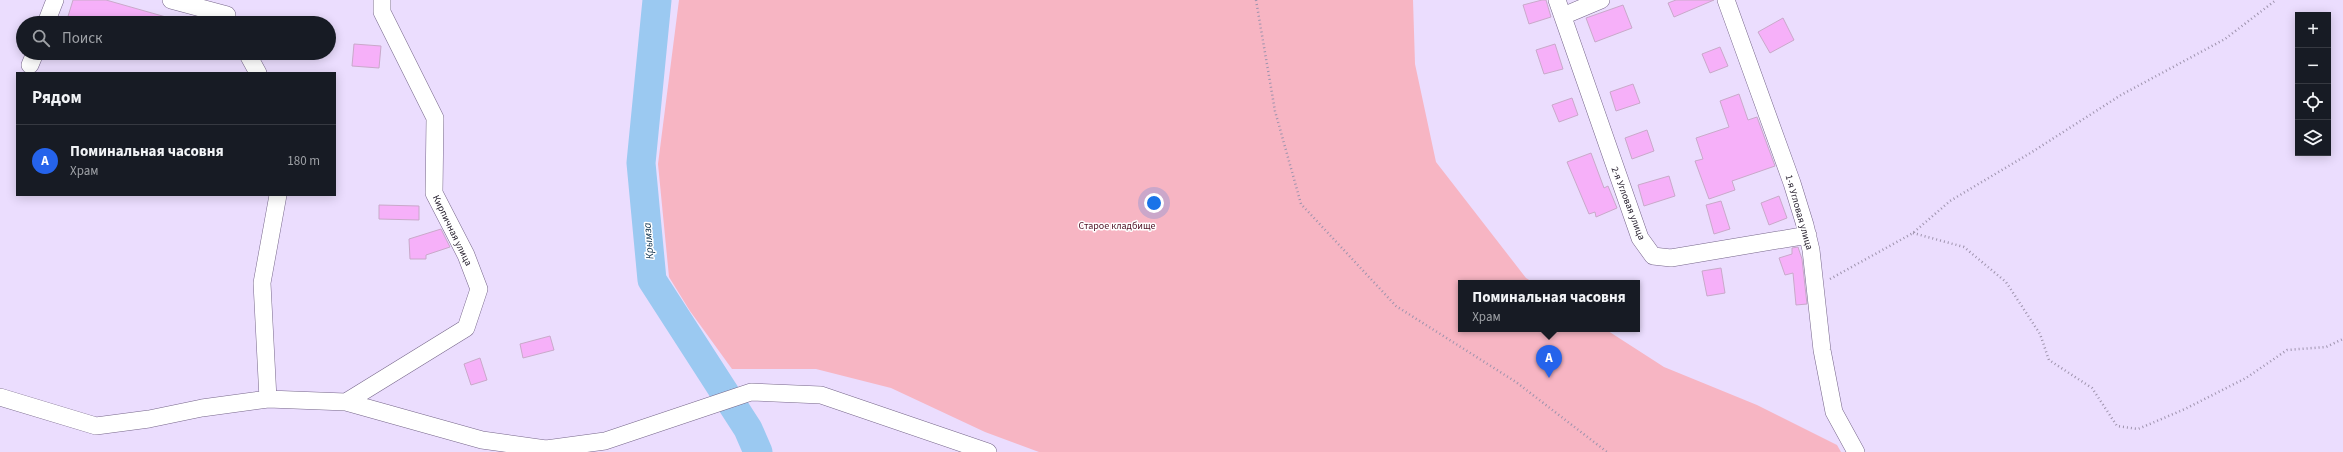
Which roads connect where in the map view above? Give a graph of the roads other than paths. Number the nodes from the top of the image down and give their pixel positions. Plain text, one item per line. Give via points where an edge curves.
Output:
1 (55, 0) edge
2 (171, 0) edge
3 (382, 0) edge
4 (1557, 0) edge
5 (1601, 0) edge
6 (1726, 0) edge
7 (226, 13) edge
8 (49, 16) edge
9 (1563, 16) junction
10 (251, 60) edge
11 (257, 72) edge
12 (278, 196) edge
13 (1808, 236) junction
14 (0, 397) edge
15 (268, 399) junction
16 (346, 402) junction
17 (608, 447) edge
18 (988, 452) edge
19 (1856, 452) edge

1 - 8 street
2 - 7 street
3 - 16 street, Кирпичная улица via 382,12 434,118 434,193 466,255 479,289 466,328
4 - 9 street, 2-я Угловая улица
5 - 9 street
6 - 13 street, 1-я Угловая улица via 1792,183
9 - 13 street, 2-я Угловая улица via 1640,238 1653,256 1671,258
10 - 11 street
12 - 15 street via 262,283
13 - 19 street, 1-я Угловая улица via 1822,350 1834,412
14 - 15 street via 96,426
15 - 16 street
16 - 17 street via 489,441 546,449
17 - 18 street via 707,407 752,392 821,395

